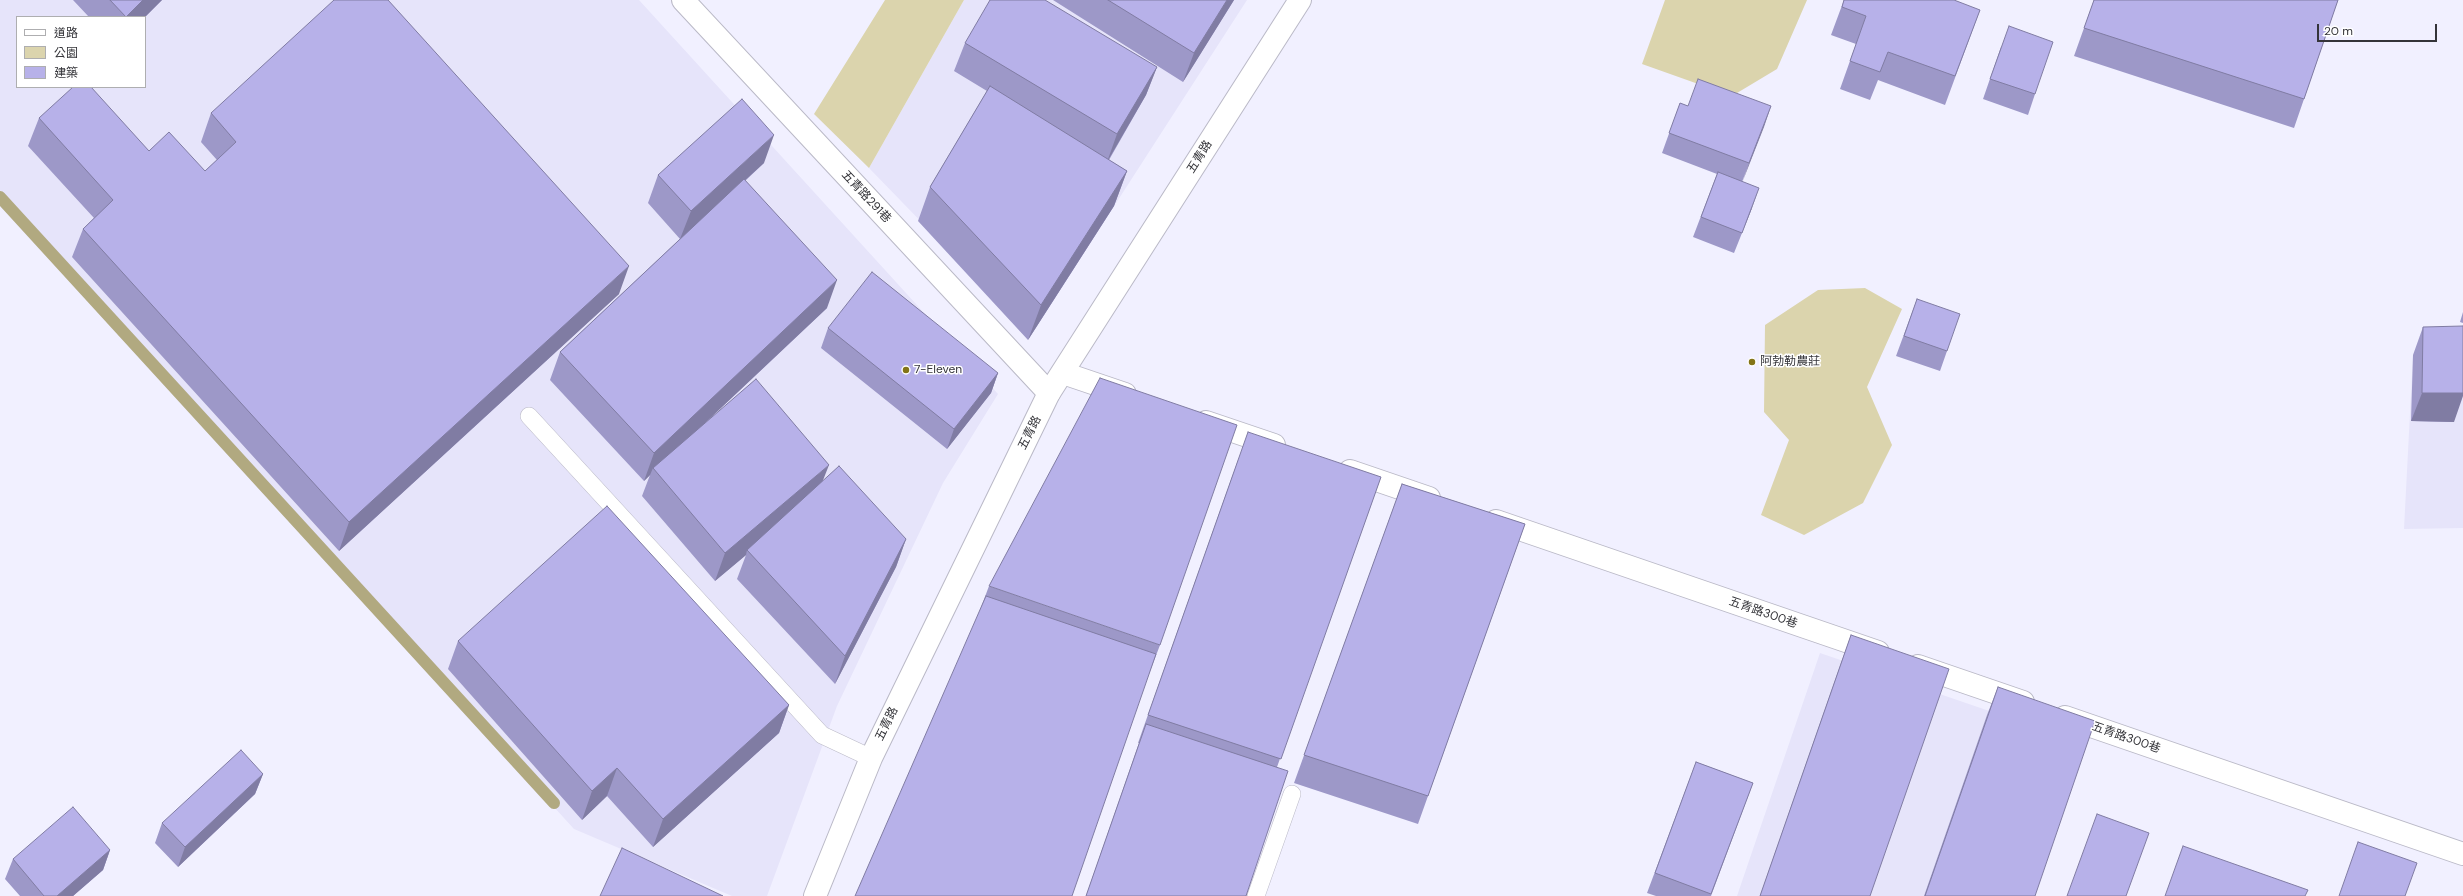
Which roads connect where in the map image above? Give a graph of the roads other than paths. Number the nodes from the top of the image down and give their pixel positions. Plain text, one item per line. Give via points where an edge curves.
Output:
1 (683, 0) edge
2 (1300, 0) edge
3 (1063, 373) junction
4 (1050, 393) junction
5 (1146, 401) edge
6 (1183, 414) edge
7 (529, 416) dead end
8 (1296, 453) edge
9 (1334, 466) edge
10 (1446, 504) edge
11 (1477, 515) edge
12 (871, 758) junction
13 (1292, 794) dead end
14 (2463, 854) edge
15 (816, 896) edge
16 (1256, 896) edge

1 - 4 street, 五青路291巷
2 - 3 street, 五青路
3 - 4 street, 五青路
3 - 5 street
4 - 12 street, 五青路
6 - 8 street
7 - 12 lane via 822,735
9 - 10 street
11 - 14 street, 五青路300巷
12 - 15 street, 五青路
13 - 16 lane

